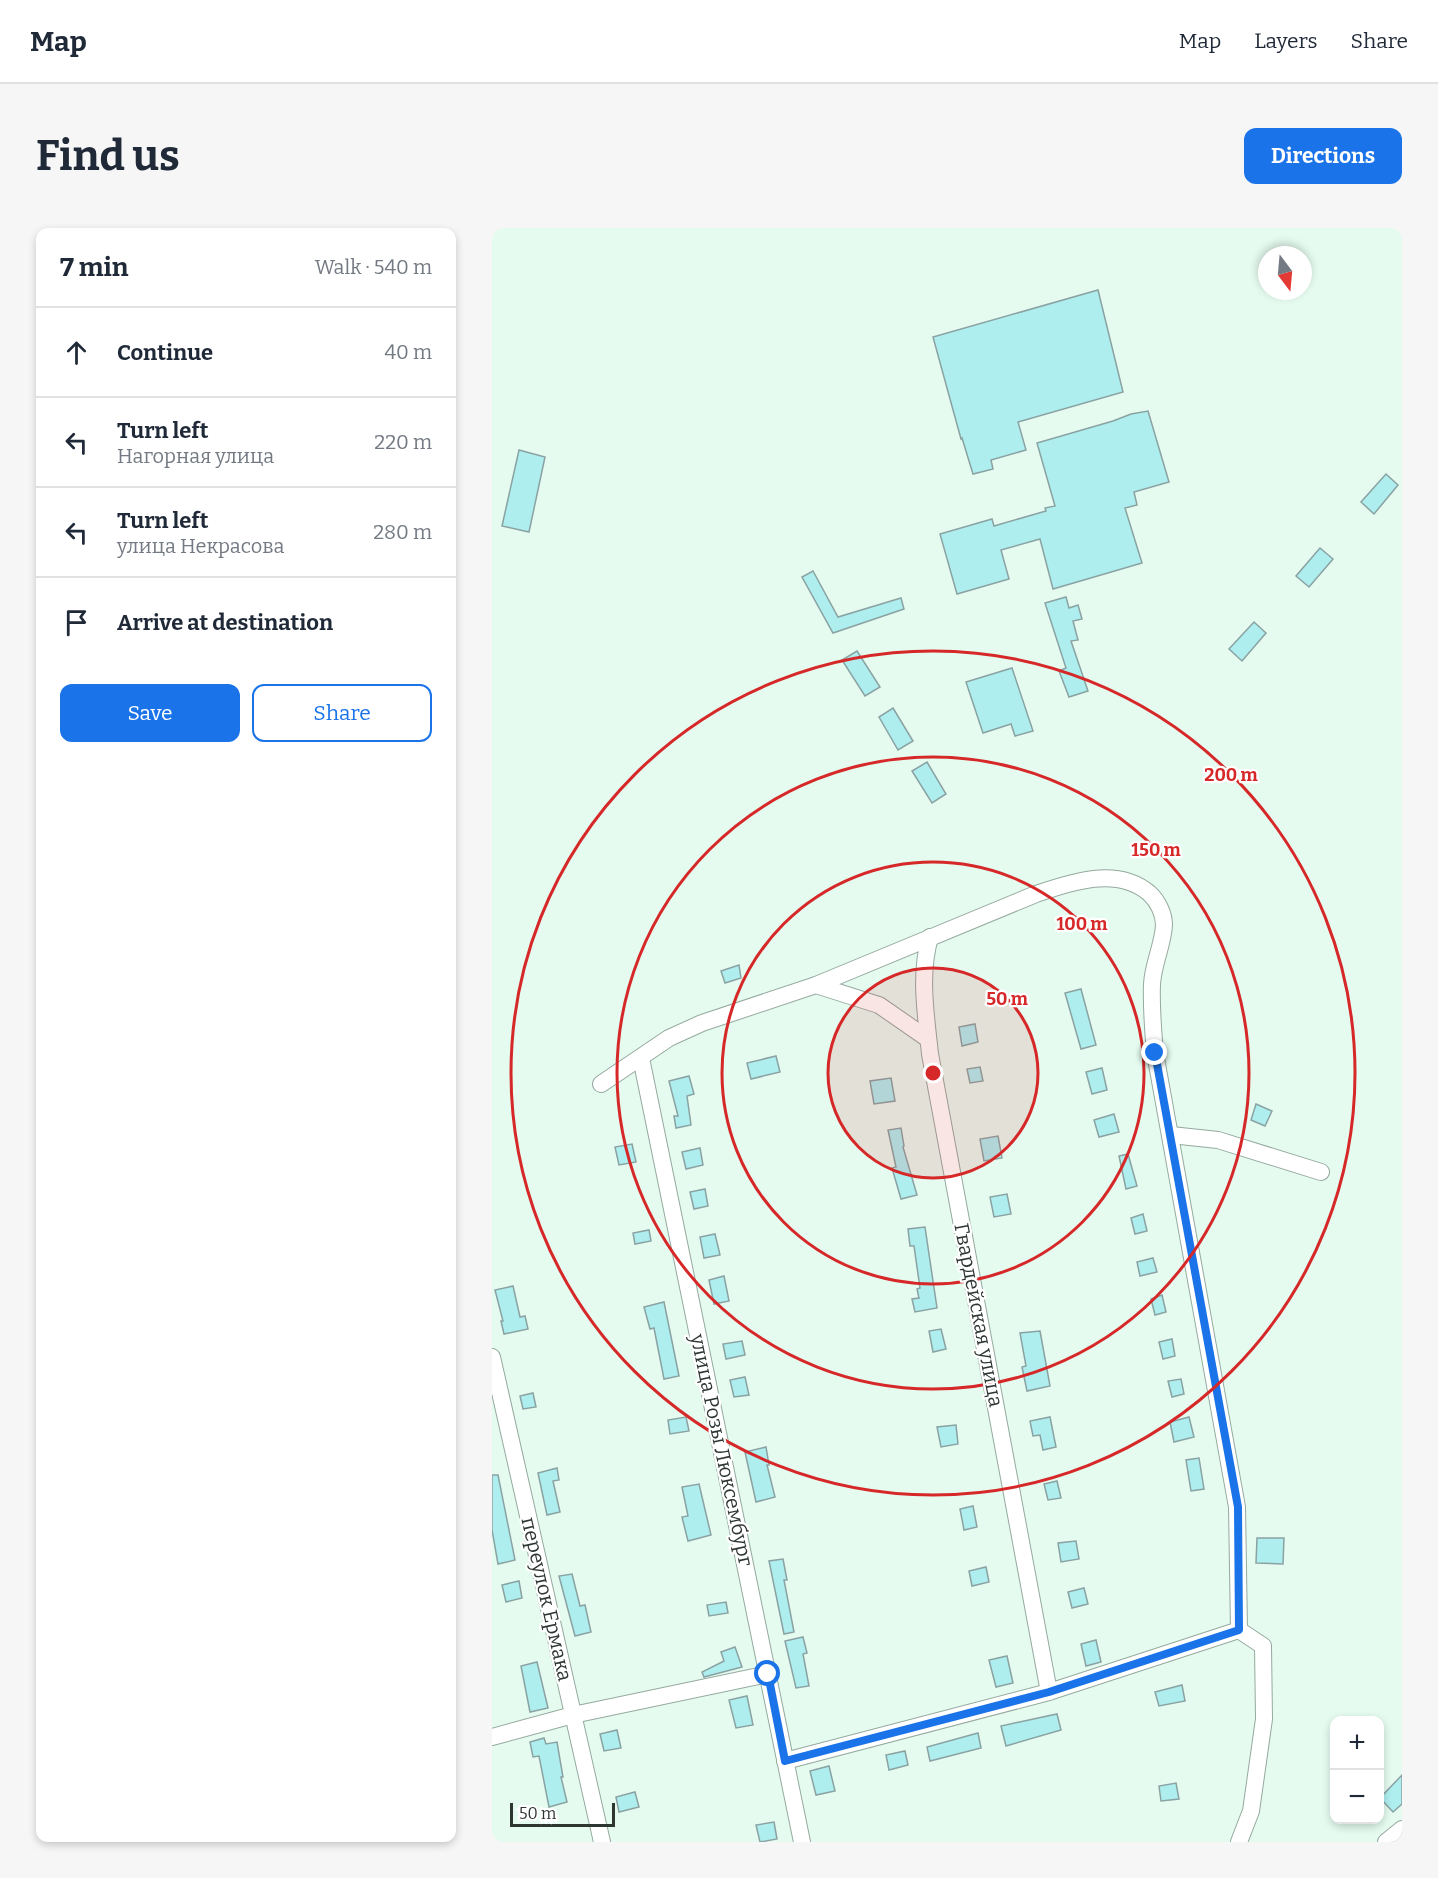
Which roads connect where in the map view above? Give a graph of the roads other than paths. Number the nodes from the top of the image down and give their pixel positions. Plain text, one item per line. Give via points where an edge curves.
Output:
1 (930, 937) junction
2 (816, 985) junction
3 (928, 1039) junction
4 (641, 1058) junction
5 (601, 1084) dead end
6 (1171, 1135) junction
7 (1321, 1172) dead end
8 (492, 1357) edge
9 (1239, 1630) junction
10 (768, 1674) junction
11 (1049, 1692) junction
12 (573, 1715) junction
13 (492, 1737) edge
14 (785, 1761) junction
15 (1402, 1829) edge
16 (602, 1842) edge
17 (802, 1842) edge
18 (1239, 1842) edge
19 (1386, 1842) edge

1 - 2 street
1 - 3 street, Гвардейская улица via 924,973
1 - 6 street via 1072,882 1120,880 1139,885 1153,896 1164,925 1152,982 1155,1053
2 - 3 street via 879,1005
2 - 4 street via 702,1023 669,1038
3 - 11 street, Гвардейская улица
4 - 5 street
4 - 10 street, улица Розы Люксембург
6 - 7 street via 1218,1140
6 - 9 street via 1238,1507
8 - 12 street, переулок Ермака
9 - 11 street
9 - 18 street via 1263,1646 1264,1719 1251,1811
10 - 12 street
10 - 14 street, улица Розы Люксембург
11 - 14 street
12 - 13 street
12 - 16 street, переулок Ермака
14 - 17 street, улица Розы Люксембург
15 - 19 street

